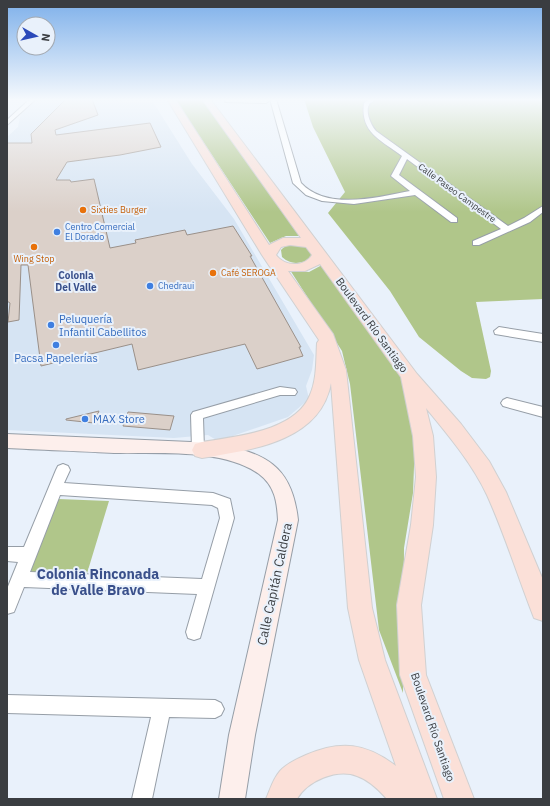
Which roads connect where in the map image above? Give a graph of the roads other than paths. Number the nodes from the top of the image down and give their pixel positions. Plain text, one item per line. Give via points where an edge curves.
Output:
1 (195, 137) edge
2 (234, 137) edge
3 (281, 137) edge
4 (380, 137) edge
5 (405, 156) junction
6 (416, 192) junction
7 (543, 208) edge
8 (454, 220) dead end
9 (507, 229) junction
10 (476, 243) dead end
11 (317, 249) junction
12 (272, 259) junction
13 (500, 331) dead end
14 (325, 334) junction
15 (543, 338) edge
16 (409, 376) junction
17 (291, 392) dead end
18 (507, 403) dead end
19 (543, 412) edge
20 (7, 441) edge
21 (200, 449) junction
22 (63, 470) dead end
23 (55, 489) junction
24 (7, 554) edge
25 (27, 555) junction
26 (19, 579) junction
27 (208, 587) junction
28 (8, 606) edge
29 (543, 609) edge
30 (194, 632) dead end
31 (7, 704) edge
32 (162, 708) junction
33 (215, 709) dead end
34 (142, 799) edge
35 (232, 799) edge
36 (281, 799) edge
37 (406, 799) edge
38 (422, 799) edge
39 (459, 799) edge

1 - 12 main road
2 - 11 main road, Boulevard Río Santiago
3 - 6 street via 298,184 314,196 344,202
4 - 5 street
5 - 6 street, Calle Paseo Campestre via 395,176
5 - 9 street, Calle Paseo Campestre
6 - 8 street
7 - 9 street, Calle Paseo Campestre via 527,220
9 - 10 street, Calle Paseo Campestre
11 - 12 main road via 298,241 284,242 273,247
11 - 12 main road via 317,259 308,266 287,268
11 - 16 main road, Boulevard Río Santiago
12 - 14 main road
13 - 15 street
14 - 21 main road via 322,382 312,409 301,421 268,436
14 - 38 main road via 338,370 360,608 372,660
16 - 29 main road via 482,467 496,492
16 - 39 main road, Boulevard Río Santiago via 423,436 426,477 422,525 408,605 413,676
17 - 21 street via 280,391 197,415
18 - 19 street
20 - 21 main road, Calle Capitán Caldera
21 - 35 main road, Calle Capitán Caldera via 238,456 259,464 274,476 283,487 288,520 242,735
22 - 23 street
23 - 25 street
23 - 27 street via 213,499 225,504 227,518
24 - 25 street
25 - 26 street
26 - 27 street
26 - 28 street
27 - 30 street
31 - 32 street
32 - 33 street
32 - 34 street
36 - 37 main road via 291,781 306,770 320,763 341,761 360,761 379,771

